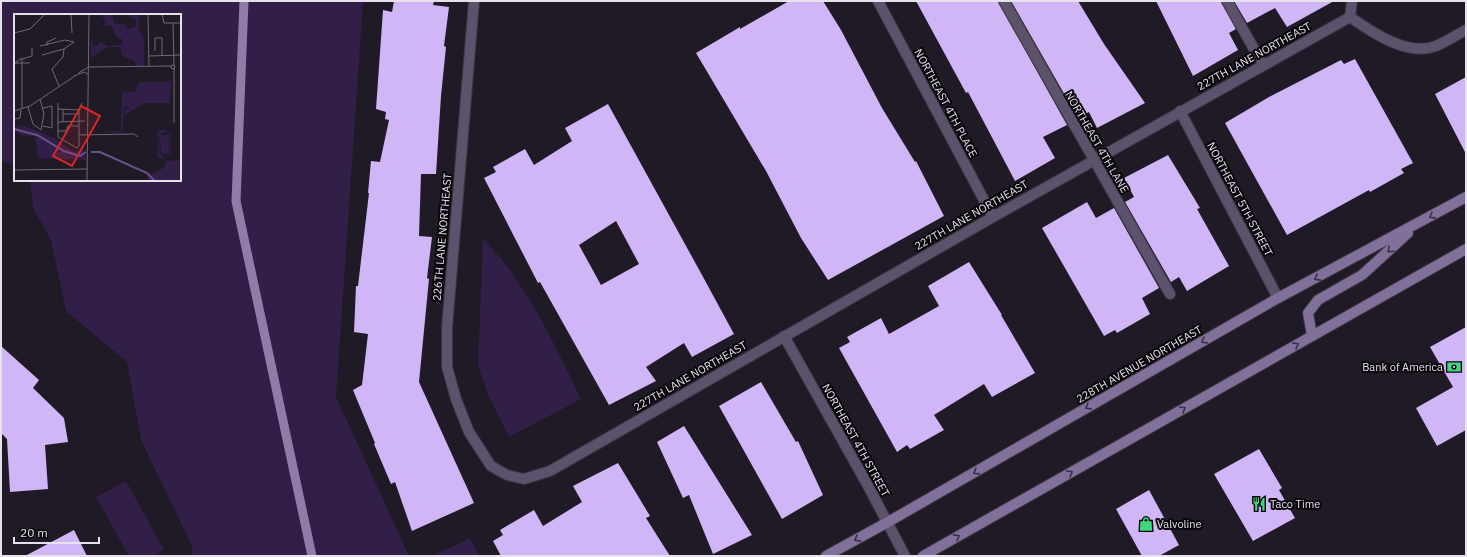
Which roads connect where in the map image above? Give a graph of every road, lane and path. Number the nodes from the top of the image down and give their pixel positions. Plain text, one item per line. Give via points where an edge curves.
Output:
1 (474, 1) edge
2 (878, 1) edge
3 (1004, 1) edge
4 (1228, 1) edge
5 (1352, 1) edge
6 (1350, 16) junction
7 (1466, 30) edge
8 (1263, 65) junction
9 (1180, 111) junction
10 (1094, 160) junction
11 (1466, 197) edge
12 (993, 216) junction
13 (1418, 224) junction
14 (1466, 248) edge
15 (1170, 294) dead end
16 (1278, 298) junction
17 (784, 336) junction
18 (1312, 336) junction
19 (491, 466) joint
20 (888, 522) junction
21 (826, 556) edge
22 (905, 556) edge
23 (923, 556) edge

1 - 19 street, 226TH LANE NORTHEAST via 447,328 447,367 469,432
2 - 12 street, NORTHEAST 4TH PLACE
3 - 10 street, NORTHEAST 4TH LANE
4 - 8 street
5 - 6 street
6 - 7 street via 1376,35 1409,48 1435,46
6 - 8 street, 227TH LANE NORTHEAST
8 - 9 street, 227TH LANE NORTHEAST
9 - 10 street, 227TH LANE NORTHEAST
9 - 16 street, NORTHEAST 5TH STREET
10 - 12 street, 227TH LANE NORTHEAST
10 - 15 street, NORTHEAST 4TH LANE
11 -> 13 main road, 228TH AVENUE NORTHEAST
12 - 17 street, 227TH LANE NORTHEAST
13 -> 16 main road, 228TH AVENUE NORTHEAST
13 -> 18 main road via 1362,275 1318,300 1308,312
14 - 18 main road
16 -> 20 main road, 228TH AVENUE NORTHEAST
17 - 19 street, 227TH LANE NORTHEAST via 548,472 524,479 506,475
17 - 20 street, NORTHEAST 4TH STREET
23 -> 18 main road
20 -> 21 main road, 228TH AVENUE NORTHEAST
20 - 22 street, NORTHEAST 4TH STREET

